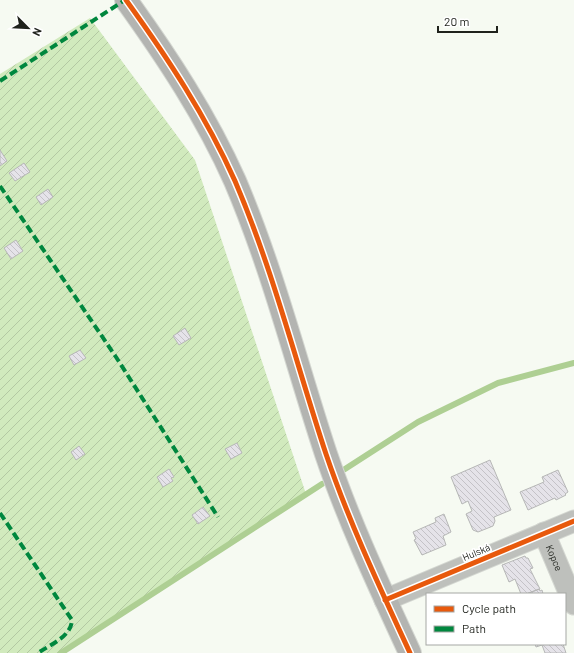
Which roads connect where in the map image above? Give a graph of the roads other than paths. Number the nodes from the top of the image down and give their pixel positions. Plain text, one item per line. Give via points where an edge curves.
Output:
1 (126, 0) edge
2 (574, 520) edge
3 (544, 534) junction
4 (385, 600) junction
5 (574, 604) edge
6 (410, 653) edge

1 - 4 main road via 180,78 205,121 234,181 269,270 327,455
2 - 3 street, Hulská
3 - 4 street, Hulská
3 - 5 street, Kopce
4 - 6 main road

